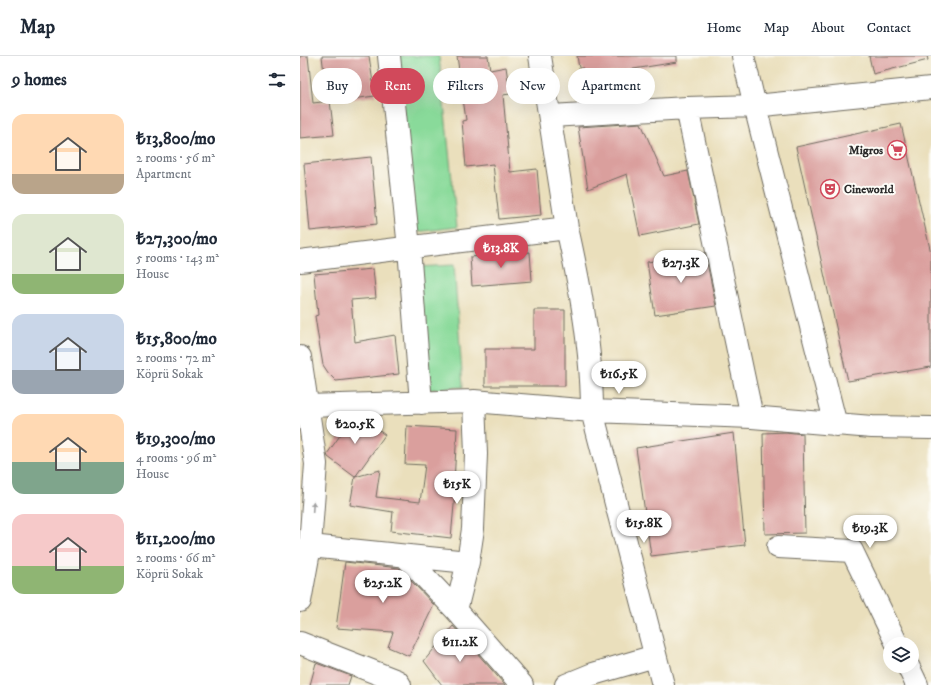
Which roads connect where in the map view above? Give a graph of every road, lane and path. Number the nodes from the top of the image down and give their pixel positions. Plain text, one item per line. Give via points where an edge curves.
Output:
1 (389, 56) edge
2 (540, 56) edge
3 (743, 56) edge
4 (931, 88) edge
5 (755, 106) junction
6 (687, 108) junction
7 (551, 116) junction
8 (567, 228) junction
9 (409, 248) junction
10 (300, 261) edge
11 (300, 358) edge
12 (474, 401) junction
13 (421, 403) junction
14 (308, 406) junction
15 (592, 411) junction
16 (752, 417) junction
17 (836, 425) junction
18 (931, 428) edge
19 (310, 546) junction
20 (778, 547) dead end
21 (405, 556) junction
22 (468, 562) junction
23 (300, 601) edge
24 (456, 610) junction
25 (894, 637) edge
26 (300, 644) edge
27 (655, 656) junction
28 (911, 673) edge
29 (400, 685) edge
30 (522, 685) edge
31 (566, 685) edge
32 (663, 685) edge
33 (917, 685) edge

1 - 9 street
2 - 7 street
3 - 5 street
4 - 5 street
5 - 6 street
5 - 17 street
6 - 7 street
6 - 16 street
7 - 8 street
8 - 9 street
8 - 15 street via 584,314 592,384
9 - 10 street
9 - 13 street
11 - 14 street
12 - 13 street
12 - 15 street
12 - 22 street via 476,462
13 - 14 street
19 -> 14 street via 316,464
15 - 16 street
15 - 27 street
16 - 17 street
17 - 18 street
19 - 21 street
19 - 23 street
20 - 25 street via 852,551
21 - 22 street
21 - 24 street
22 - 24 street
24 - 30 street
26 - 29 street via 397,681
27 - 31 street via 593,674
27 - 32 street
28 - 33 street

